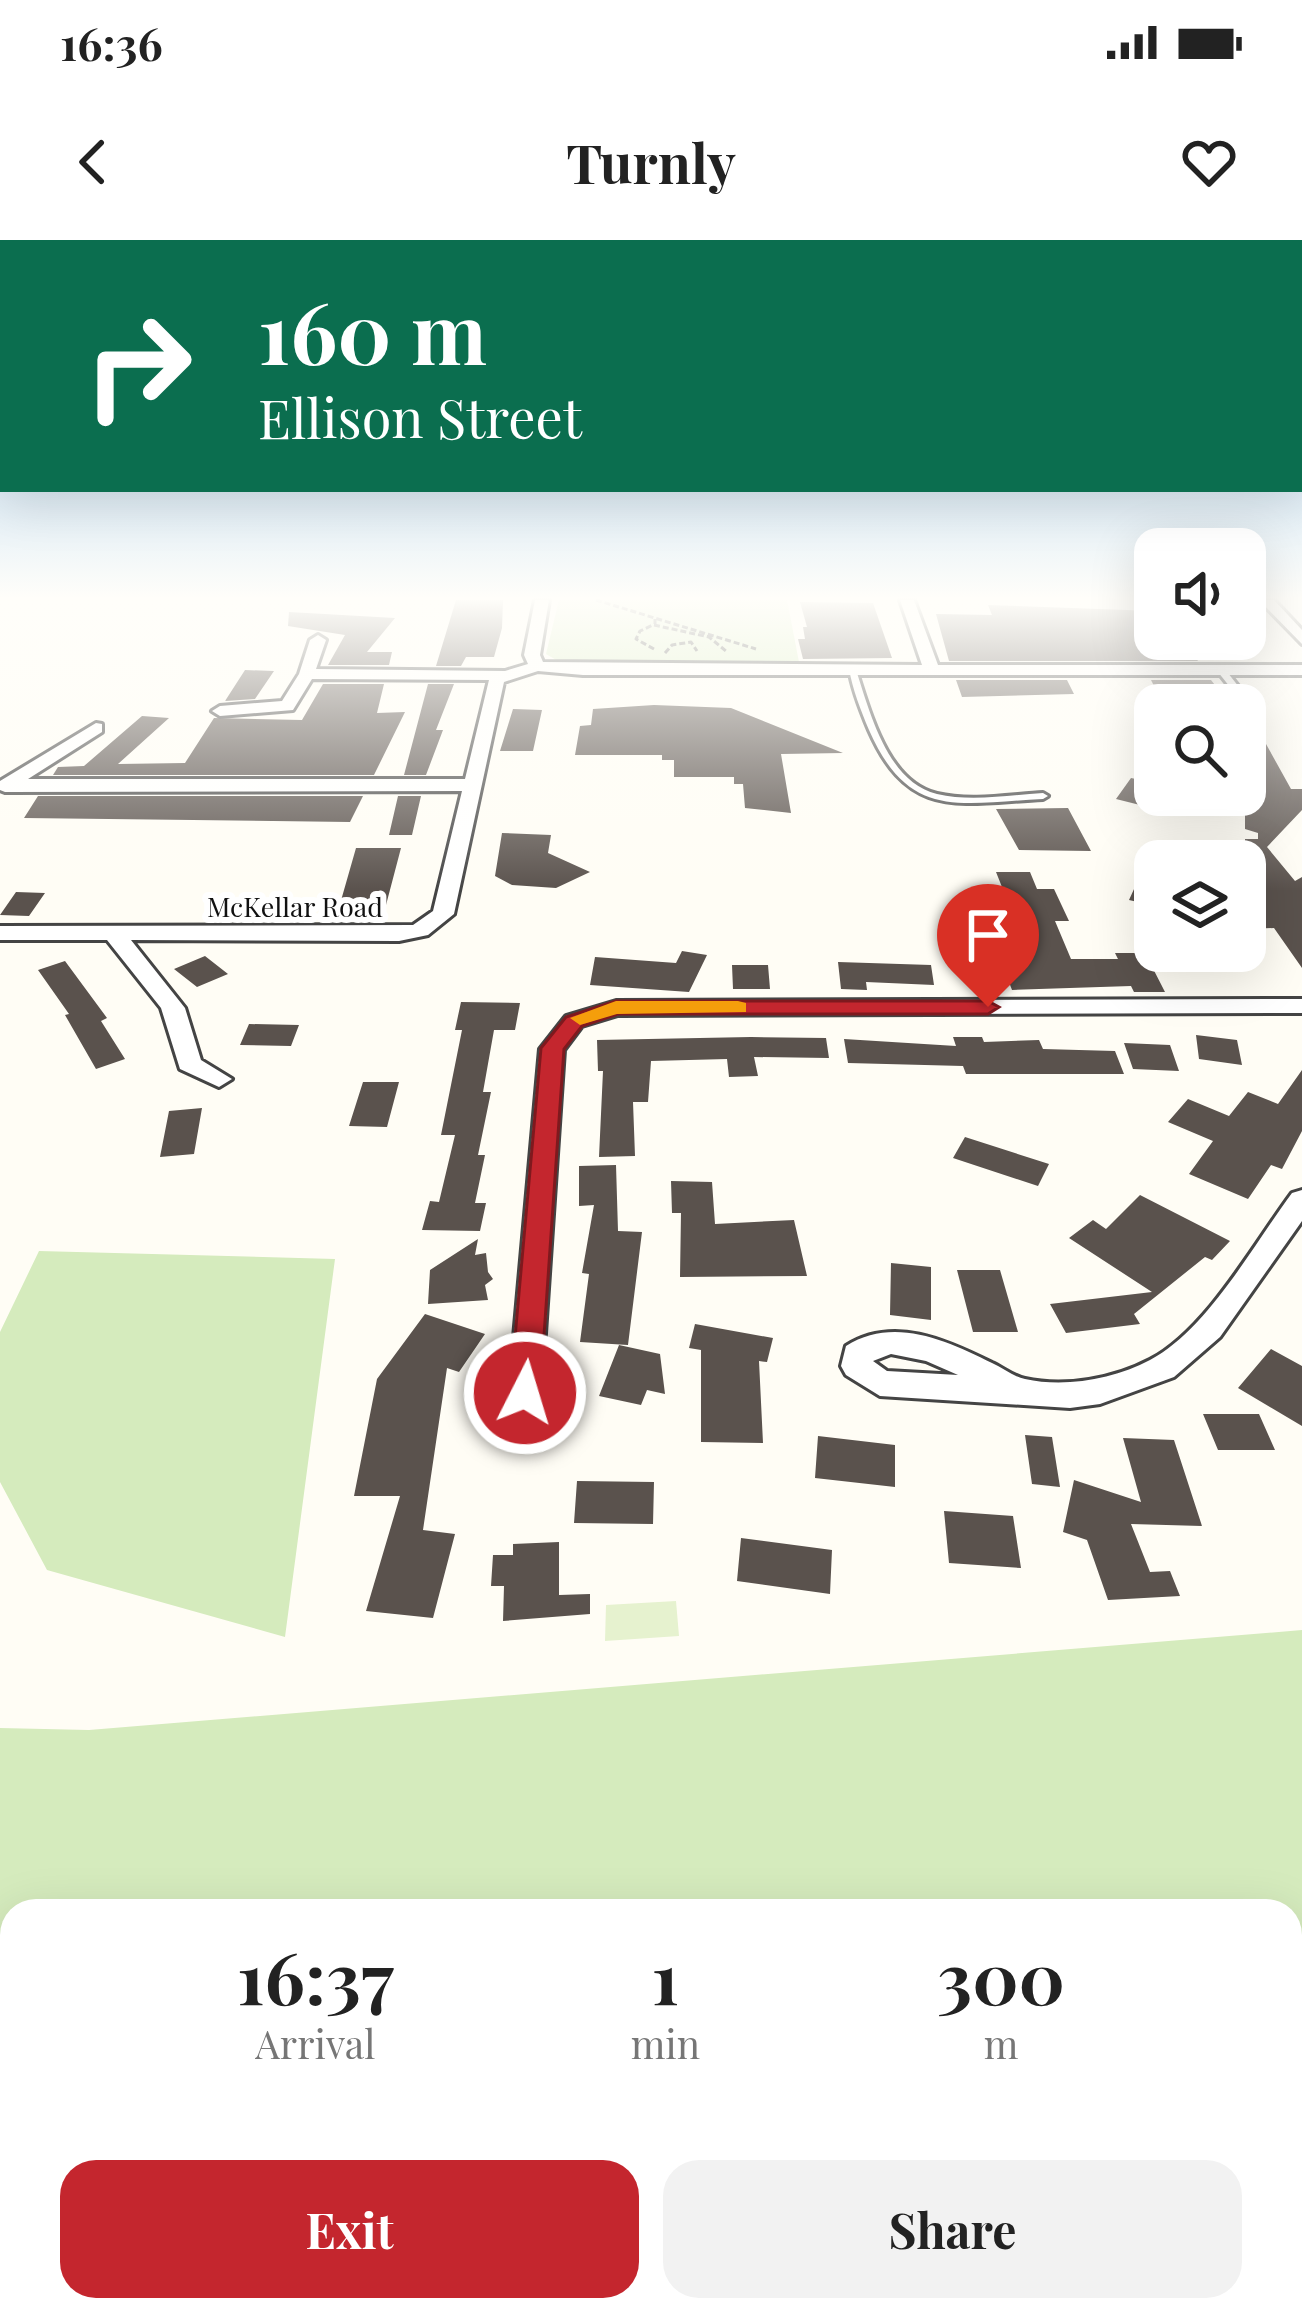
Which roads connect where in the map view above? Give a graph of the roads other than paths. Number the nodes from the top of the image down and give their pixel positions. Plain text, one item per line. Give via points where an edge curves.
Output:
1 (293, 697) edge
2 (494, 697) edge
3 (861, 697) edge
4 (228, 706) dead end
5 (96, 728) dead end
6 (472, 784) junction
7 (4, 787) edge
8 (1043, 796) dead end
9 (0, 933) edge
10 (113, 933) junction
11 (1302, 1006) edge
12 (218, 1079) dead end
13 (1302, 1200) edge
14 (1012, 1388) dead end
15 (525, 1393) dead end

1 - 4 street via 287,706
2 - 6 street, McKellar Road
3 - 8 lane via 905,779 930,795
5 - 7 street
6 - 7 street
6 - 10 street, McKellar Road via 443,914 420,930
9 - 10 street, McKellar Road
10 - 12 street via 184,1024 181,1069
11 - 15 street via 616,1007 574,1021 553,1048
13 - 14 street via 1209,1329 1162,1368 1100,1391

